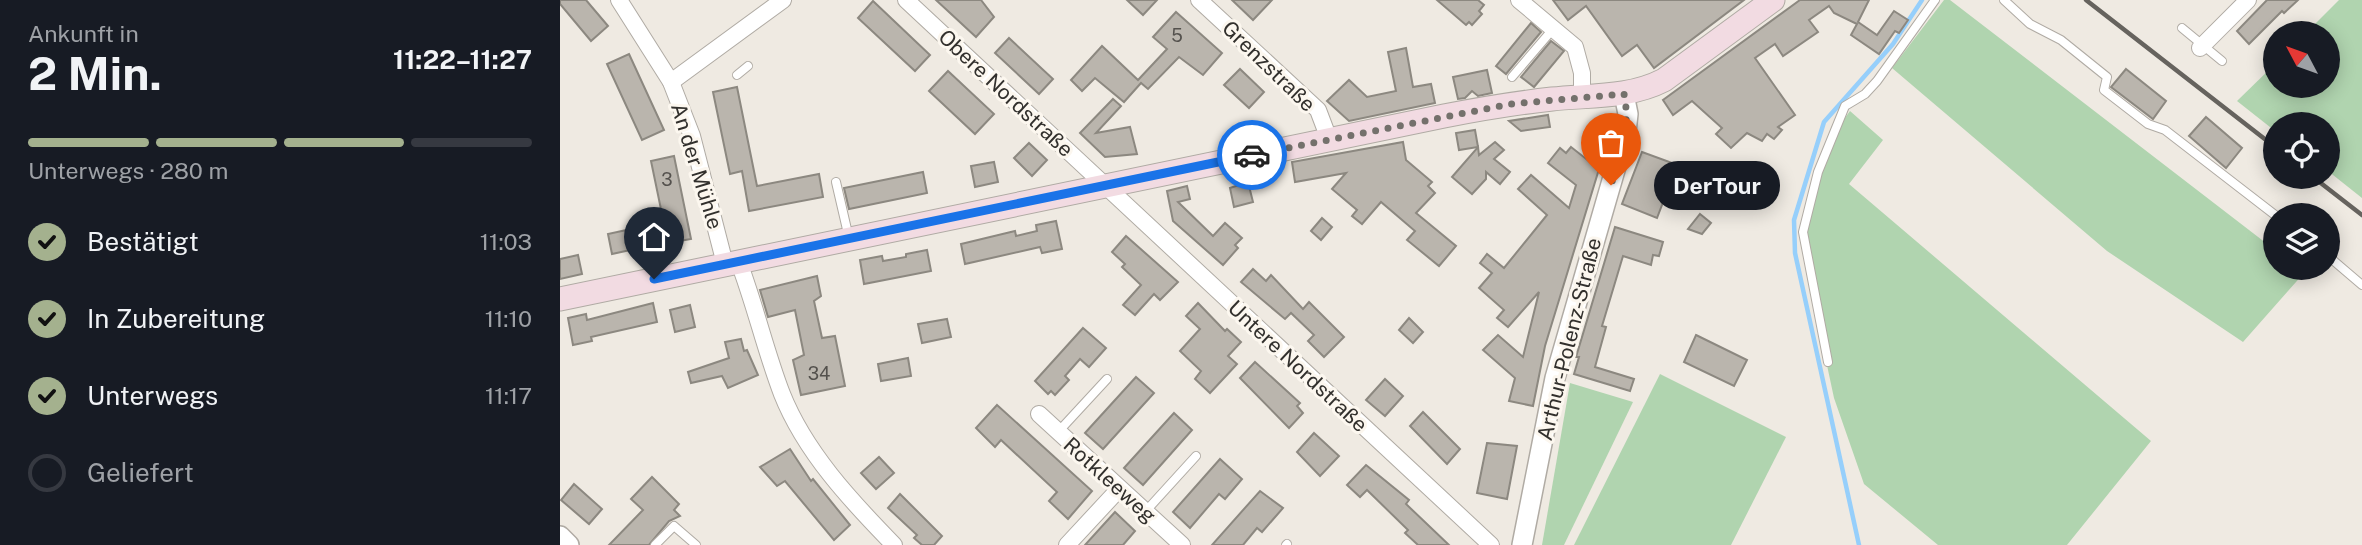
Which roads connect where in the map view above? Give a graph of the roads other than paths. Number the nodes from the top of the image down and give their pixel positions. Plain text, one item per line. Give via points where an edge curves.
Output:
1 (619, 0) edge
2 (783, 0) edge
3 (906, 0) edge
4 (1199, 0) edge
5 (1519, 0) edge
6 (1773, 0) edge
7 (1935, 0) edge
8 (2004, 0) edge
9 (2248, 0) edge
10 (2182, 28) dead end
11 (1553, 29) junction
12 (2201, 46) junction
13 (2222, 61) dead end
14 (748, 66) dead end
15 (737, 75) dead end
16 (1512, 77) dead end
17 (671, 82) junction
18 (1624, 94) junction
19 (1582, 97) junction
20 (1329, 139) junction
21 (836, 182) dead end
22 (1106, 186) junction
23 (2263, 206) edge
24 (849, 238) junction
25 (732, 262) junction
26 (2340, 266) edge
27 (2362, 285) edge
28 (560, 299) edge
29 (1828, 362) dead end
30 (1107, 379) dead end
31 (1038, 414) dead end
32 (1058, 432) junction
33 (1196, 456) dead end
34 (1119, 489) junction
35 (1145, 512) junction
36 (560, 536) edge
37 (569, 545) edge
38 (655, 545) edge
39 (696, 545) edge
40 (894, 545) edge
41 (1067, 545) edge
42 (1182, 545) edge
43 (1491, 545) edge
44 (1522, 545) edge

1 - 17 street, An der Mühle
2 - 17 street
3 - 22 street, Obere Nordstraße
4 - 20 street, Grenzstraße via 1318,110
5 - 11 street
6 - 18 main road via 1664,79
7 - 29 lane via 1877,81 1845,106 1818,172 1803,232
8 - 23 lane via 2030,24 2061,40 2107,77 2104,90 2148,124 2165,130
9 - 12 street
10 - 12 lane
11 - 16 lane
11 - 19 street via 1575,47
12 - 13 lane
14 - 15 lane
17 - 25 street, An der Mühle
18 - 19 main road
18 - 44 street, Arthur-Polenz-Straße via 1626,132 1555,378
19 - 20 main road via 1511,104
20 - 22 main road
21 - 24 lane
22 - 24 main road
22 - 43 street, Untere Nordstraße
24 - 25 main road
25 - 28 main road
25 - 40 street, An der Mühle via 783,396 805,438 830,474
26 - 27 lane
30 - 32 lane
31 - 32 street, Rotkleeweg
32 - 34 street, Rotkleeweg
33 - 35 lane
34 - 35 street, Rotkleeweg
34 - 41 street
35 - 42 street, Rotkleeweg
36 - 37 street
38 - 39 lane via 674,526

